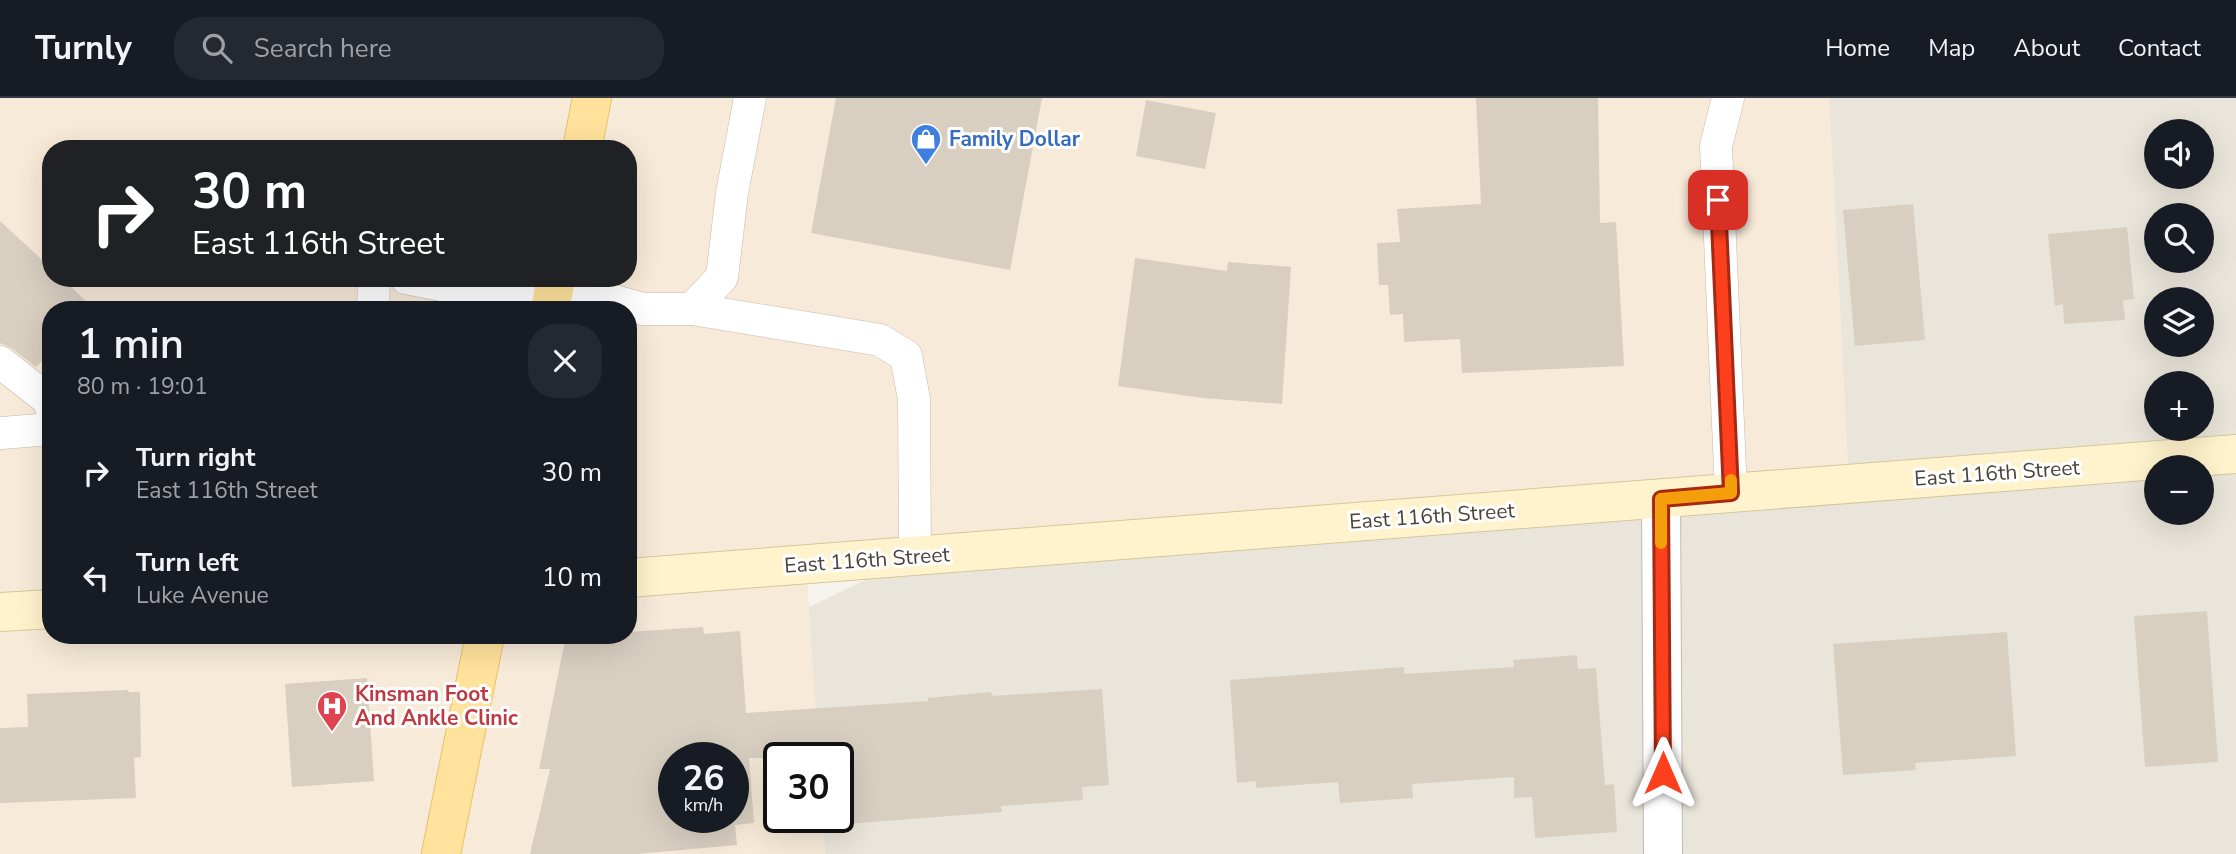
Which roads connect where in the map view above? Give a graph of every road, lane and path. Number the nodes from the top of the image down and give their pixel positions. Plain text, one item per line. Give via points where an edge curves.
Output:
1 (592, 98) edge
2 (750, 98) edge
3 (1728, 98) edge
4 (584, 140) edge
5 (484, 287) edge
6 (553, 295) edge
7 (592, 301) edge
8 (637, 308) edge
9 (692, 309) junction
10 (0, 362) edge
11 (42, 395) edge
12 (42, 430) edge
13 (2, 433) dead end
14 (2236, 454) edge
15 (1731, 493) junction
16 (1661, 499) junction
17 (915, 556) junction
18 (637, 577) edge
19 (42, 610) edge
20 (0, 612) edge
21 (483, 644) edge
22 (441, 854) edge
23 (1663, 854) edge

1 - 4 main road
2 - 9 lane via 722,277
3 - 15 lane via 1716,146
5 - 6 lane
6 - 7 lane
8 - 9 lane
9 - 17 lane via 880,340 906,356 914,399
10 - 11 lane
12 - 13 lane
14 - 15 main road, East 116th Street
15 - 16 main road, East 116th Street
16 - 17 main road, East 116th Street
16 - 23 street
17 - 18 main road, East 116th Street
19 - 20 main road
21 - 22 main road

